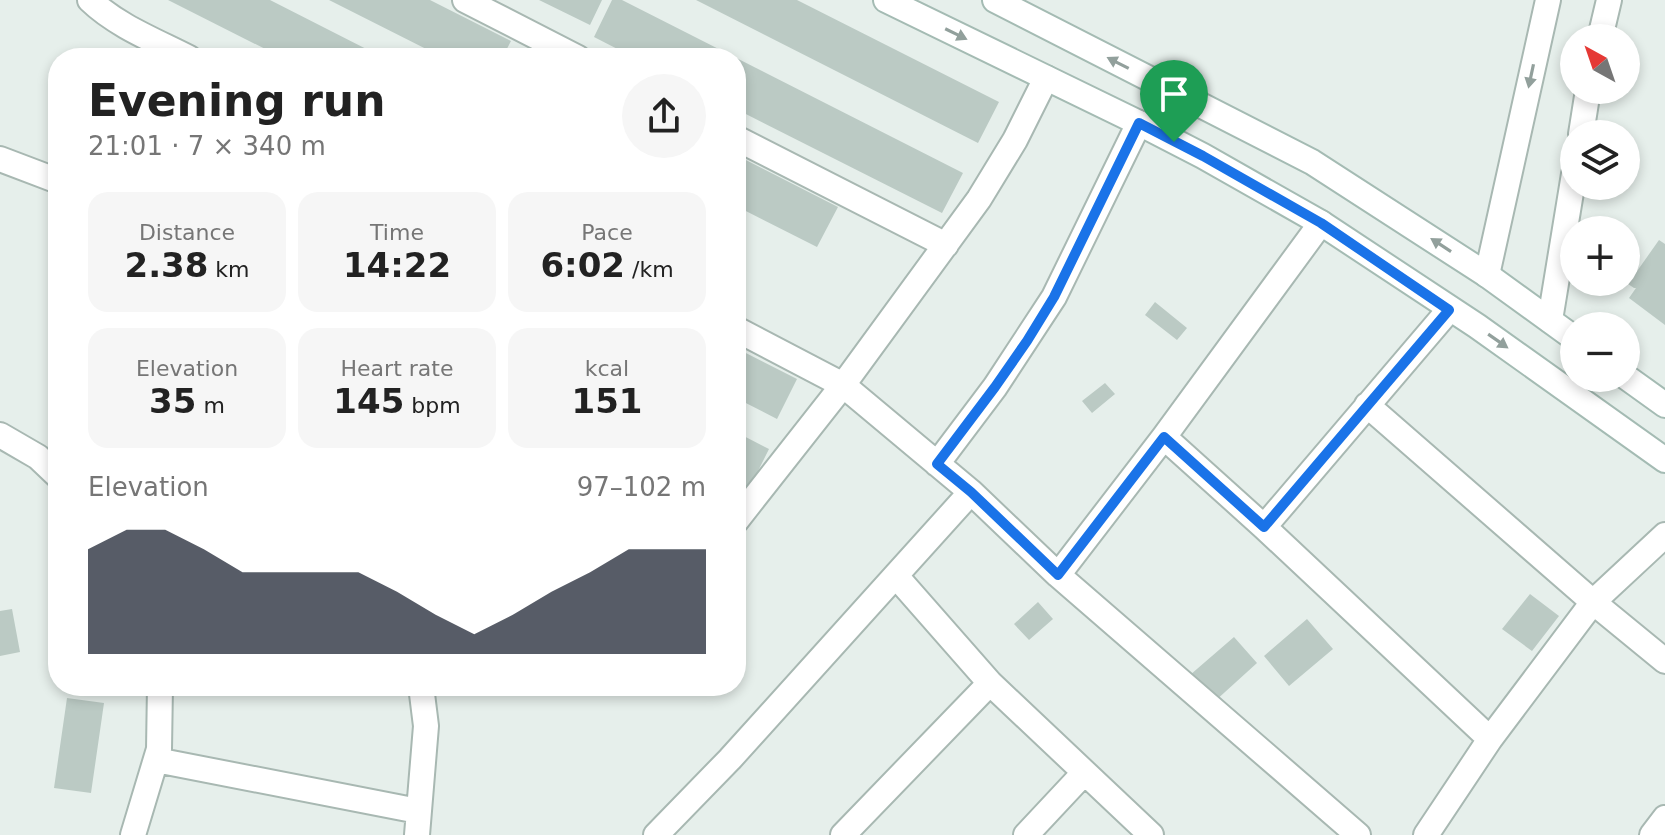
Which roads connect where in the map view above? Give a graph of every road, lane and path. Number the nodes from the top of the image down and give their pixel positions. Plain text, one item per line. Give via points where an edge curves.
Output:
1 (90, 0) edge
2 (465, 0) edge
3 (886, 0) edge
4 (995, 0) edge
5 (1548, 0) edge
6 (1609, 0) edge
7 (1603, 24) edge
8 (170, 48) edge
9 (535, 48) edge
10 (1046, 78) junction
11 (1139, 123) junction
12 (746, 143) edge
13 (0, 159) edge
14 (48, 177) edge
15 (1570, 200) edge
16 (1321, 223) junction
17 (946, 245) junction
18 (1487, 275) junction
19 (1449, 310) junction
20 (1550, 320) junction
21 (1560, 328) edge
22 (746, 334) edge
23 (843, 385) junction
24 (1640, 387) edge
25 (1367, 405) junction
26 (1665, 405) edge
27 (0, 435) edge
28 (1164, 437) junction
29 (1665, 460) edge
30 (937, 464) junction
31 (48, 466) edge
32 (971, 492) junction
33 (746, 508) edge
34 (1264, 527) junction
35 (1665, 535) edge
36 (1058, 575) junction
37 (896, 576) junction
38 (1593, 602) junction
39 (1665, 661) edge
40 (990, 683) junction
41 (160, 696) edge
42 (422, 696) edge
43 (1490, 739) junction
44 (156, 760) junction
45 (1084, 773) junction
46 (1665, 818) edge
47 (418, 823) edge
48 (133, 835) edge
49 (656, 835) edge
50 (843, 835) edge
51 (1026, 835) edge
52 (1151, 835) edge
53 (1358, 835) edge
54 (1426, 835) edge
55 (1652, 835) edge

1 - 8 street
2 - 9 street
3 -> 10 street
18 -> 4 street via 1312,162
5 -> 18 street
6 - 7 street
10 - 11 street
10 - 17 street via 998,169
11 - 16 street
11 - 30 street via 1054,297
12 - 17 street
13 - 14 street
15 - 20 street
16 - 19 street
16 - 28 street
17 - 23 street
18 - 20 street
19 - 25 street
19 -> 29 street
20 - 21 street
22 - 23 street
23 - 30 street
23 - 33 street
24 - 26 street
25 - 34 street
25 - 38 street
27 - 31 street
28 - 34 street
28 - 36 street
30 - 32 street
32 - 36 street
32 - 37 street
34 - 43 street
35 - 38 street
36 - 53 street
37 - 40 street
37 - 49 street
38 - 39 street
38 - 43 street
40 - 45 street
40 - 50 street
41 - 44 street
42 - 47 street via 426,726
43 - 54 street
44 - 47 street
44 - 48 street
45 - 51 street
45 - 52 street
46 - 55 street

